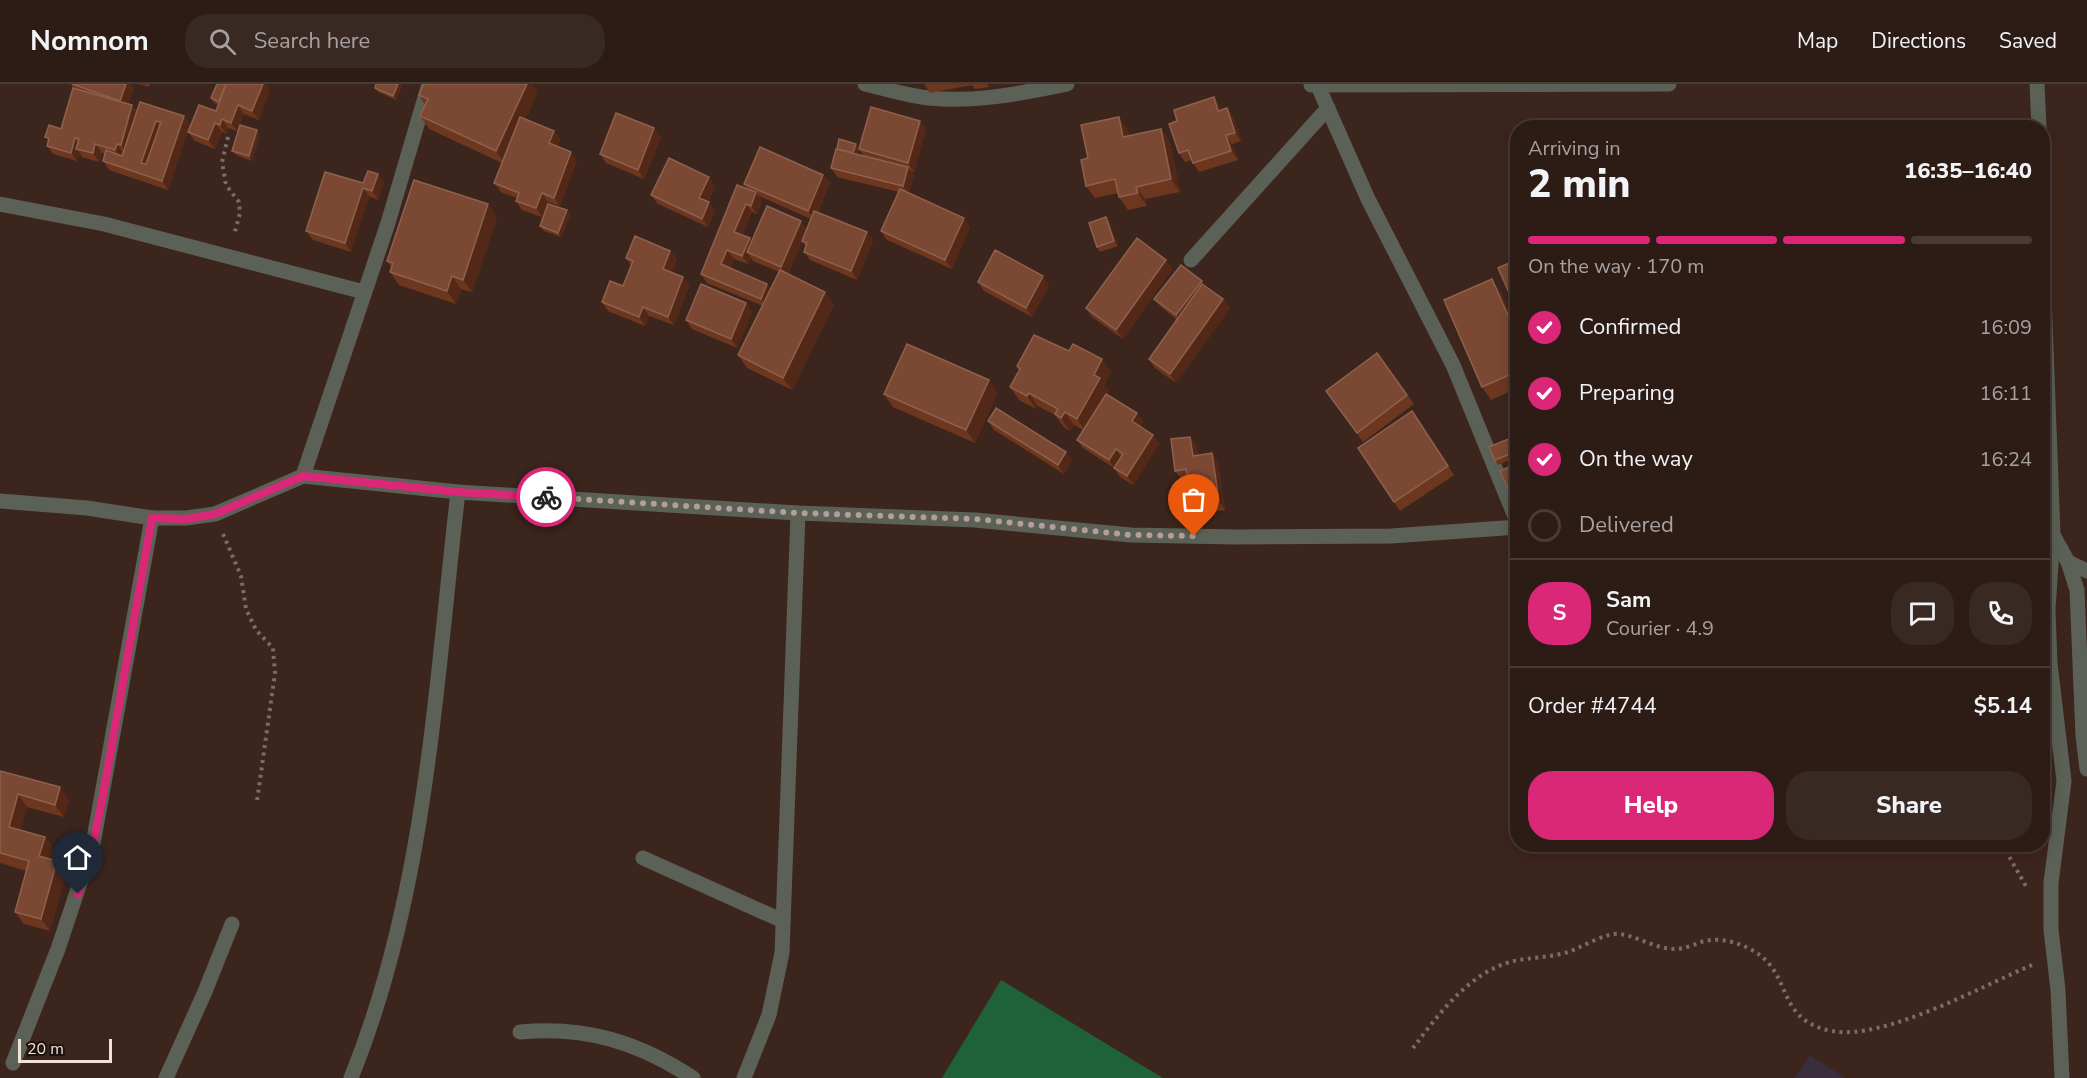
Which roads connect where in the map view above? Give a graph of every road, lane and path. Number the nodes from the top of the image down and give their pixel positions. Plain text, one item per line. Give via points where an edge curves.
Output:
1 (429, 84) edge
2 (865, 84) edge
3 (1067, 84) edge
4 (1669, 84) edge
5 (2037, 84) edge
6 (1313, 85) edge
7 (1489, 85) edge
8 (1328, 108) junction
9 (2038, 120) edge
10 (228, 137) edge
11 (0, 204) edge
12 (229, 255) junction
13 (1191, 260) dead end
14 (364, 292) junction
15 (303, 476) junction
16 (458, 492) junction
17 (0, 501) edge
18 (1510, 505) edge
19 (798, 513) junction
20 (215, 514) junction
21 (2050, 514) edge
22 (152, 518) junction
23 (1510, 526) edge
24 (2053, 535) junction
25 (2068, 562) junction
26 (2087, 571) edge
27 (2050, 586) edge
28 (2050, 664) edge
29 (2087, 769) edge
30 (257, 801) dead end
31 (643, 858) dead end
32 (783, 921) junction
33 (232, 924) dead end
34 (2055, 956) junction
35 (520, 1032) dead end
36 (1413, 1048) dead end
37 (13, 1063) dead end
38 (165, 1078) edge
39 (351, 1078) edge
40 (693, 1078) edge
41 (744, 1078) edge
42 (2062, 1078) edge

1 - 14 street
2 - 3 street via 928,98 954,99 995,97
4 - 7 street
5 - 9 street
6 - 7 street
6 - 8 street
8 - 13 street
8 - 18 street via 1374,210 1453,365
10 - 12 path via 223,174 226,185 240,202
11 - 12 street via 104,224
12 - 14 street
14 - 15 street
15 - 16 street
15 - 20 street
16 - 19 street
16 - 39 street via 416,838 383,990
17 - 22 street
19 - 23 street via 975,519 1131,535 1235,537 1391,536
19 - 32 street
20 - 22 street via 186,519
20 - 30 path via 238,569 249,615 256,630 273,648 275,673
21 - 24 street
22 - 37 street via 93,844 62,938
24 - 25 street
24 - 27 street
25 - 26 street
25 - 29 street via 2076,590
28 - 34 street via 2064,781 2051,883
31 - 32 street
32 - 41 street via 782,953 769,1015
33 - 38 street
34 - 36 path via 1895,1025 1834,1032 1811,1025 1791,1009 1769,965 1745,947 1717,939 1676,949 1612,934 1566,952 1490,970 1452,1000
34 - 42 street
35 - 40 street via 583,1032 647,1051

